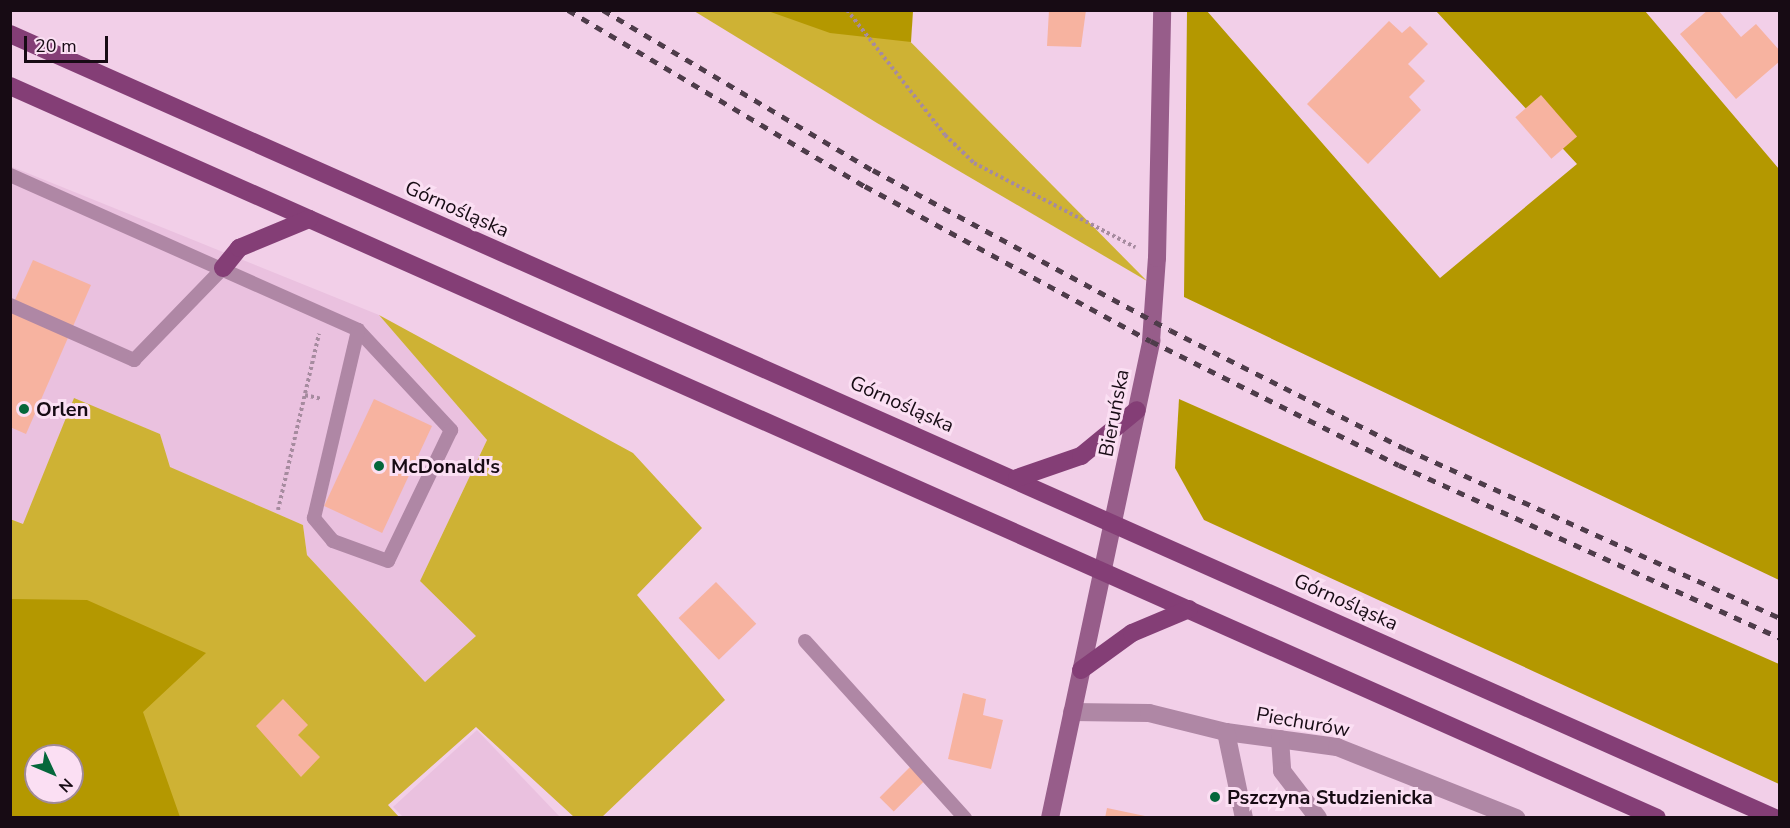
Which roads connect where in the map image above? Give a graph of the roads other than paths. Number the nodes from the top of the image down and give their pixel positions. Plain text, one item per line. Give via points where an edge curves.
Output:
1 (1162, 10) edge
2 (10, 34) edge
3 (10, 86) edge
4 (10, 175) edge
5 (309, 219) junction
6 (223, 268) junction
7 (10, 306) edge
8 (358, 330) junction
9 (1137, 410) junction
10 (1017, 478) junction
11 (1112, 522) junction
12 (1102, 570) junction
13 (1189, 609) junction
14 (805, 641) dead end
15 (1081, 670) junction
16 (1072, 712) junction
17 (1226, 732) junction
18 (1280, 739) junction
19 (1513, 817) edge
20 (965, 818) edge
21 (1050, 818) edge
22 (1244, 818) edge
23 (1318, 818) edge
24 (1657, 818) edge
25 (1775, 818) edge

1 - 9 street, Bieruńska via 1157,258 1151,341
2 - 10 main road, Górnośląska
3 - 5 main road
4 - 6 lane
5 - 6 main road via 239,248
5 - 12 main road
6 - 7 lane via 134,360
6 - 8 lane
8 - 8 lane via 314,518 333,542 388,561 451,430
9 - 10 main road via 1081,456
9 - 11 street, Bieruńska
10 - 11 main road, Górnośląska
11 - 12 street, Bieruńska
11 - 25 main road, Górnośląska
12 - 13 main road
12 - 15 street, Bieruńska
13 - 15 main road via 1132,633
13 - 24 main road
14 - 20 lane
15 - 16 street, Bieruńska
16 - 17 street, Piechurów via 1149,713
16 - 21 street, Bieruńska
17 - 18 street, Piechurów
17 - 22 street
18 - 19 street, Piechurów via 1337,747
18 - 23 street via 1282,771

